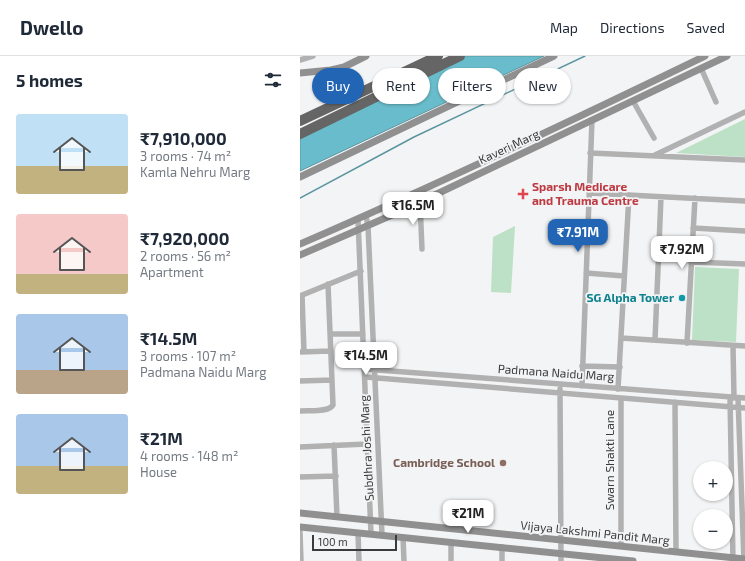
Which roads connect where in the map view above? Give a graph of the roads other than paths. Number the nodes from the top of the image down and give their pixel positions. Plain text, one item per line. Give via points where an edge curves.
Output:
1 (313, 56) edge
2 (366, 56) edge
3 (438, 56) edge
4 (460, 56) edge
5 (554, 56) edge
6 (705, 56) edge
7 (727, 56) edge
8 (300, 60) edge
9 (701, 68) junction
10 (300, 73) edge
11 (633, 101) junction
12 (716, 102) dead end
13 (745, 112) edge
14 (592, 120) junction
15 (300, 121) edge
16 (300, 134) edge
17 (654, 138) dead end
18 (590, 153) junction
19 (653, 156) junction
20 (745, 160) edge
21 (300, 177) edge
22 (589, 193) junction
23 (629, 195) junction
24 (662, 197) junction
25 (695, 198) junction
26 (745, 201) edge
27 (420, 202) junction
28 (366, 216) junction
29 (358, 219) junction
30 (368, 226) junction
31 (693, 228) junction
32 (359, 229) junction
33 (745, 230) edge
34 (300, 244) edge
35 (422, 249) dead end
36 (300, 255) edge
37 (691, 262) junction
38 (745, 264) edge
39 (361, 271) junction
40 (586, 273) junction
41 (624, 276) junction
42 (328, 284) junction
43 (301, 295) edge
44 (330, 334) junction
45 (363, 334) junction
46 (621, 338) junction
47 (654, 340) junction
48 (687, 342) junction
49 (733, 346) junction
50 (745, 346) edge
51 (331, 351) junction
52 (302, 352) edge
53 (582, 366) junction
54 (620, 367) junction
55 (364, 369) junction
56 (374, 370) junction
57 (365, 377) junction
58 (375, 378) junction
59 (300, 380) edge
60 (332, 380) junction
61 (560, 384) junction
62 (582, 386) junction
63 (618, 389) junction
64 (560, 393) junction
65 (621, 398) junction
66 (734, 398) junction
67 (745, 398) edge
68 (675, 402) junction
69 (730, 407) junction
70 (738, 408) junction
71 (745, 408) edge
72 (300, 411) edge
73 (367, 444) junction
74 (334, 445) junction
75 (300, 447) edge
76 (336, 476) junction
77 (300, 478) edge
78 (300, 513) edge
79 (337, 517) junction
80 (370, 521) junction
81 (381, 522) junction
82 (300, 526) edge
83 (300, 532) edge
84 (358, 533) junction
85 (371, 534) junction
86 (382, 535) junction
87 (403, 537) junction
88 (560, 540) junction
89 (451, 542) junction
90 (621, 546) junction
91 (502, 547) junction
92 (676, 552) junction
93 (561, 557) edge
94 (701, 558) edge
95 (711, 558) edge
96 (602, 559) edge
97 (733, 559) edge
98 (744, 560) edge
99 (301, 561) edge
100 (359, 561) edge
101 (404, 561) edge
102 (451, 561) edge
103 (502, 561) edge
104 (633, 561) edge

1 - 8 street
2 - 10 street via 344,67
3 - 15 highway
4 - 16 highway
5 - 21 street
6 - 28 street, Kaveri Marg
7 - 9 street, Kaveri Marg
9 - 11 street, Kaveri Marg
9 - 12 street
11 - 14 street, Kaveri Marg
11 - 17 street
13 - 19 street
14 - 18 street
14 - 27 street, Kaveri Marg
18 - 19 street
18 - 22 street
19 - 20 street
22 - 23 street
22 - 40 street
23 - 24 street
23 - 41 street
24 - 25 street
24 - 47 street
25 - 26 street
25 - 31 street
27 - 30 street, Kaveri Marg
27 - 35 street
28 - 29 street, Kaveri Marg
28 - 30 street, Subdhra Joshi Marg
29 - 32 street, Subdhra Joshi Marg
29 - 34 street, Kaveri Marg
30 - 32 street, Kaveri Marg
30 - 56 street, Subdhra Joshi Marg
31 - 33 street
31 - 37 street
32 - 36 street, Kaveri Marg
32 - 39 street, Subdhra Joshi Marg
37 - 38 street
37 - 48 street
39 - 42 street
39 - 45 street, Subdhra Joshi Marg
40 - 41 street
40 - 53 street
41 - 46 street
42 - 43 street
42 - 44 street
43 - 52 street
44 - 45 street
44 - 51 street
45 - 55 street, Subdhra Joshi Marg
46 - 47 street
46 - 54 street
47 - 48 street
48 - 49 street
49 - 50 street
49 - 66 street
51 - 52 street
51 - 60 street
53 - 54 street
53 - 62 street
54 - 63 street
55 - 56 street, Padmana Naidu Marg
55 - 57 street, Subdhra Joshi Marg
56 - 58 street, Subdhra Joshi Marg
56 - 61 street, Padmana Naidu Marg
57 - 58 street, Padmana Naidu Marg
57 - 73 street, Subdhra Joshi Marg
58 - 64 street, Padmana Naidu Marg
58 - 81 street, Subdhra Joshi Marg
59 - 60 street
60 - 72 street via 332,408
61 - 62 street, Padmana Naidu Marg
61 - 64 street
62 - 63 street, Padmana Naidu Marg
63 - 66 street, Padmana Naidu Marg
64 - 65 street, Padmana Naidu Marg
64 - 88 street
65 - 68 street, Padmana Naidu Marg
65 - 90 street, Swarn Shakti Lane
66 - 67 street, Padmana Naidu Marg
66 - 69 street
66 - 70 street
68 - 69 street, Padmana Naidu Marg
68 - 92 street
69 - 70 street, Padmana Naidu Marg
69 - 97 street
70 - 71 street, Padmana Naidu Marg
70 - 98 street
73 - 74 street
73 - 80 street, Subdhra Joshi Marg
74 - 75 street
74 - 76 street
76 - 77 street
76 - 79 street
78 - 79 street, Vijaya Lakshmi Pandit Marg
79 - 80 street, Vijaya Lakshmi Pandit Marg
80 - 81 street, Vijaya Lakshmi Pandit Marg
80 - 85 street, Subdhra Joshi Marg
81 - 86 street, Subdhra Joshi Marg
81 - 88 street, Vijaya Lakshmi Pandit Marg
82 - 84 street, Vijaya Lakshmi Pandit Marg
83 - 99 street
84 - 85 street, Vijaya Lakshmi Pandit Marg
84 - 100 street
85 - 86 street, Vijaya Lakshmi Pandit Marg
86 - 87 street, Vijaya Lakshmi Pandit Marg
87 - 89 street, Vijaya Lakshmi Pandit Marg
87 - 101 street
88 - 90 street, Vijaya Lakshmi Pandit Marg
88 - 93 street
89 - 91 street, Vijaya Lakshmi Pandit Marg
89 - 102 street
90 - 92 street, Vijaya Lakshmi Pandit Marg
91 - 93 street, Vijaya Lakshmi Pandit Marg
91 - 103 street
92 - 94 street, Vijaya Lakshmi Pandit Marg
93 - 96 street, Vijaya Lakshmi Pandit Marg
94 - 95 street, Vijaya Lakshmi Pandit Marg
95 - 97 street, Vijaya Lakshmi Pandit Marg
96 - 104 street, Vijaya Lakshmi Pandit Marg
97 - 98 street, Vijaya Lakshmi Pandit Marg

